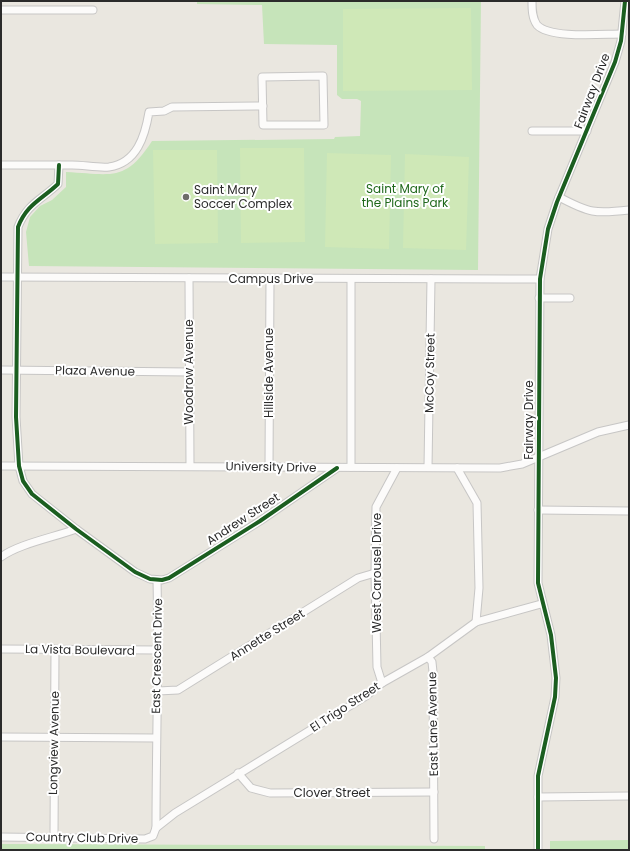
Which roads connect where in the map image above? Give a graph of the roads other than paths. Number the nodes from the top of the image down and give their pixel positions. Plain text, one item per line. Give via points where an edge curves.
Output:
1 (532, 1) edge
2 (625, 1) edge
3 (1, 10) edge
4 (93, 10) dead end
5 (622, 34) junction
6 (263, 106) junction
7 (532, 131) dead end
8 (587, 131) junction
9 (1, 165) edge
10 (58, 165) junction
11 (559, 197) junction
12 (629, 210) edge
13 (1, 277) edge
14 (17, 277) junction
15 (189, 278) junction
16 (270, 279) junction
17 (351, 279) junction
18 (432, 279) junction
19 (540, 279) junction
20 (539, 298) junction
21 (570, 298) dead end
22 (1, 370) edge
23 (17, 370) junction
24 (188, 372) junction
25 (629, 425) edge
26 (539, 456) junction
27 (1, 466) edge
28 (18, 466) junction
29 (190, 466) junction
30 (269, 467) junction
31 (351, 467) junction
32 (428, 467) junction
33 (337, 468) junction
34 (397, 468) junction
35 (457, 468) junction
36 (538, 510) junction
37 (629, 511) edge
38 (76, 530) junction
39 (1, 557) edge
40 (375, 573) junction
41 (157, 580) junction
42 (541, 604) junction
43 (476, 622) junction
44 (1, 649) edge
45 (55, 650) junction
46 (158, 650) junction
47 (428, 657) junction
48 (382, 683) junction
49 (158, 692) junction
50 (1, 737) edge
51 (55, 737) junction
52 (156, 738) junction
53 (238, 773) junction
54 (434, 792) junction
55 (538, 796) junction
56 (629, 796) edge
57 (156, 828) junction
58 (1, 837) edge
59 (54, 837) junction
60 (434, 839) dead end
61 (538, 850) edge

1 - 5 street via 535,22 538,27 549,32
2 - 5 street, Fairway Drive
3 - 4 street
5 - 8 street, Fairway Drive via 615,62
6 - 6 street via 262,76 323,76 324,125 263,125
6 - 10 street via 172,107 164,111 149,112 146,132 137,150 126,160 109,167
7 - 8 street, Fairway Drive
8 - 11 street, Fairway Drive
9 - 10 street
10 - 14 street via 58,184 35,201 24,214 18,227
11 - 12 street via 586,211 606,213
11 - 19 street, Fairway Drive via 548,228
13 - 14 street, Campus Drive
14 - 15 street, Campus Drive
14 - 23 street
15 - 16 street, Campus Drive
15 - 24 street, Woodrow Avenue
16 - 17 street, Campus Drive
16 - 30 street, Hillside Avenue
17 - 18 street, Campus Drive
17 - 31 street
18 - 19 street, Campus Drive
18 - 32 street, McCoy Street
19 - 20 street, Fairway Drive
20 - 21 street
20 - 26 street, Fairway Drive
22 - 23 street, Plaza Avenue
23 - 24 street, Plaza Avenue
23 - 28 street
24 - 29 street, Woodrow Avenue
25 - 26 street, University Drive via 598,432
26 - 35 street, University Drive via 522,464 500,468
26 - 36 street, Fairway Drive
27 - 28 street, University Drive
28 - 29 street, University Drive
28 - 38 street via 23,481 32,494
29 - 30 street, University Drive
30 - 33 street, University Drive
31 - 33 street, University Drive
31 - 34 street, University Drive
32 - 34 street, University Drive
32 - 35 street, University Drive
33 - 41 street, Andrew Street via 260,521 169,578
34 - 40 street, West Carousel Drive via 376,507
35 - 43 street via 477,503 479,588
36 - 37 street
36 - 42 street, Fairway Drive via 538,583
38 - 39 street via 22,546
38 - 41 street via 134,572
40 - 48 street, West Carousel Drive via 377,667
40 - 49 street, Annette Street via 358,578 178,690
41 - 46 street, East Crescent Drive
42 - 43 street, El Trigo Street
42 - 55 street, Fairway Drive via 550,635 556,678 555,697 538,776
43 - 47 street, El Trigo Street
44 - 45 street, La Vista Boulevard
45 - 46 street, La Vista Boulevard
45 - 51 street, Longview Avenue
46 - 49 street, East Crescent Drive
47 - 48 street, El Trigo Street
47 - 54 street, East Lane Avenue via 432,662 433,672
48 - 53 street, El Trigo Street via 366,696
49 - 52 street, East Crescent Drive
50 - 51 street
51 - 52 street
51 - 59 street, Longview Avenue
52 - 57 street, East Crescent Drive
53 - 54 street, Clover Street via 251,788 270,793
53 - 57 street, El Trigo Street via 175,812
54 - 60 street, East Lane Avenue
55 - 56 street
55 - 61 street, Fairway Drive
57 - 59 street, Country Club Drive via 153,836 145,839
58 - 59 street, Country Club Drive

